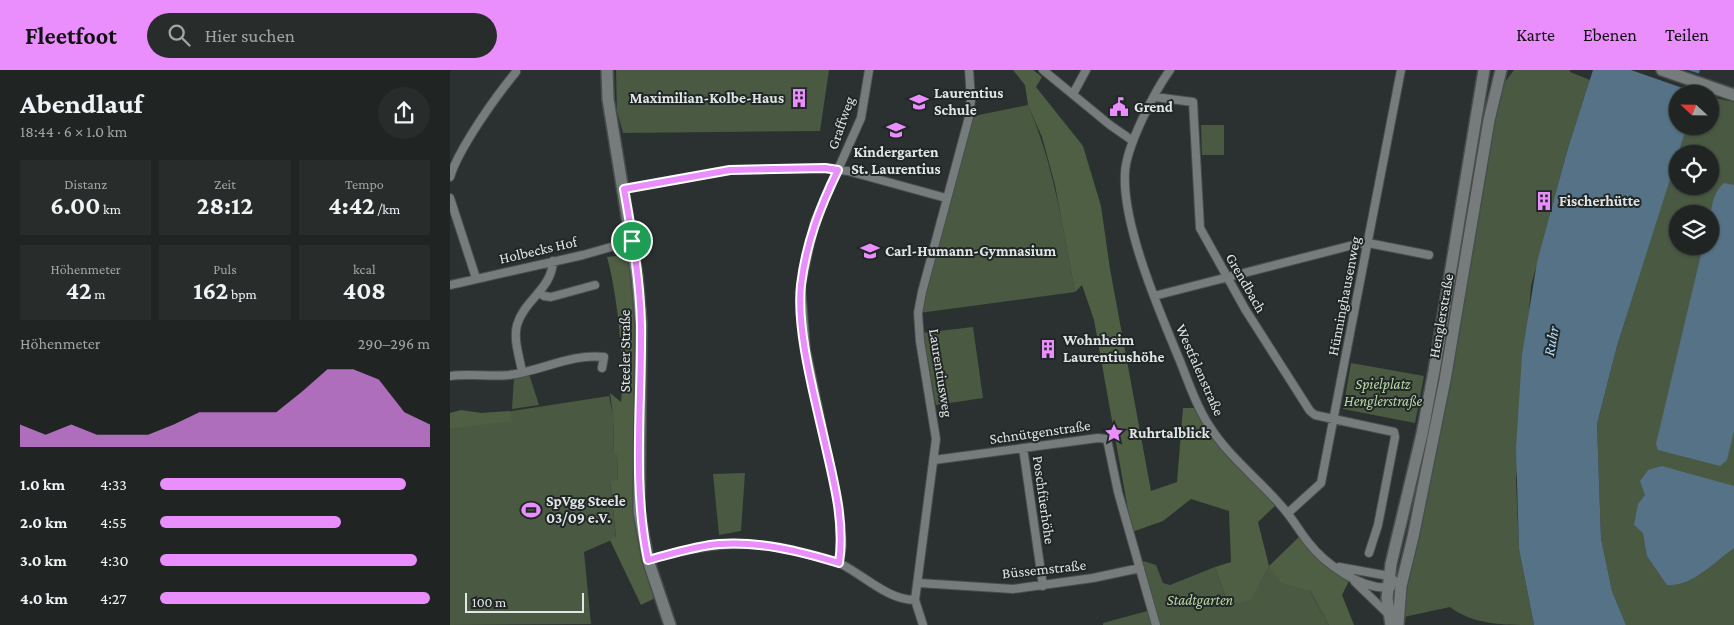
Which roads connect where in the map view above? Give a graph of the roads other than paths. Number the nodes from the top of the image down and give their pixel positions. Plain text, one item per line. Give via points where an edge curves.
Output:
1 (869, 70) edge
2 (969, 70) edge
3 (1043, 70) edge
4 (1086, 70) edge
5 (1170, 70) edge
6 (1401, 70) edge
7 (1473, 70) edge
8 (1501, 70) edge
9 (1510, 70) edge
10 (1662, 70) edge
11 (518, 71) edge
12 (607, 72) edge
13 (1483, 75) edge
14 (1498, 84) junction
15 (1073, 94) junction
16 (1733, 95) edge
17 (1155, 97) junction
18 (1133, 140) junction
19 (838, 170) junction
20 (451, 173) edge
21 (624, 189) junction
22 (450, 198) edge
23 (946, 198) junction
24 (632, 241) junction
25 (1368, 243) junction
26 (1429, 255) dead end
27 (554, 262) junction
28 (476, 278) junction
29 (1228, 279) junction
30 (450, 285) edge
31 (595, 285) dead end
32 (540, 292) junction
33 (1154, 296) junction
34 (602, 368) dead end
35 (522, 372) junction
36 (450, 376) edge
37 (1333, 418) junction
38 (1023, 448) junction
39 (934, 460) junction
40 (1288, 513) junction
41 (1369, 553) dead end
42 (648, 560) junction
43 (839, 563) junction
44 (1337, 567) junction
45 (1140, 568) junction
46 (1387, 575) junction
47 (1354, 580) junction
48 (919, 583) junction
49 (1042, 586) junction
50 (1400, 586) junction
51 (915, 600) junction
52 (1389, 619) edge
53 (670, 625) edge
54 (923, 625) edge
55 (1156, 625) edge
56 (1398, 625) edge

1 - 19 street, Graffweg via 861,118
2 - 23 street, Laurentiusweg via 970,112
3 - 15 street
4 - 15 street
5 - 17 street, Westfalenstraße
6 - 25 street, Hünninghausenweg
7 - 13 main road
8 - 14 main road, Henglerstraße
9 - 14 main road
10 - 16 main road
11 - 20 street via 503,88
12 - 21 main road, Steeler Straße via 608,99
13 - 46 main road, Henglerstraße via 1422,434
14 - 50 main road, Henglerstraße via 1489,120 1445,380
15 - 18 street
17 - 18 street, Westfalenstraße
17 - 29 street, Grendbach via 1193,102 1200,228
18 - 33 street, Westfalenstraße via 1125,173 1126,192 1138,248
19 - 21 street via 730,170
19 - 23 street
19 - 43 street, Graffweg via 810,239 801,299 806,349 839,509 842,546
21 - 24 main road, Steeler Straße
22 - 28 street
23 - 39 street, Laurentiusweg via 918,313 936,430
24 - 27 street, Holbecks Hof
24 - 42 main road, Steeler Straße via 641,323 639,512
25 - 26 street
25 - 29 street
25 - 37 street, Hünninghausenweg
27 - 28 street, Holbecks Hof
27 - 32 street via 549,281
28 - 30 street, Holbecks Hof
29 - 33 street
29 - 37 street, Grendbach via 1310,411
31 - 32 street via 550,297
32 - 35 street via 517,325
33 - 40 street, Westfalenstraße via 1198,407 1209,426
34 - 35 street via 604,357 590,355
35 - 36 street
37 - 40 street, Hünninghausenweg via 1321,483
37 - 41 street, Grendbach via 1394,432 1378,525
38 - 39 street, Schnütgenstraße
38 - 45 street, Schnütgenstraße via 1098,438 1107,440
38 - 49 street, Poschfüerhöhe
39 - 48 street, Laurentiusweg
40 - 44 street, Westfalenstraße via 1309,543
42 - 43 street via 717,544 743,543 787,548
42 - 53 main road, Steeler Straße
43 - 51 street via 894,596
44 - 46 street, Westfalenstraße
44 - 47 street, Westfalenstraße
45 - 49 street, Büssemstraße
45 - 55 street, Schnütgenstraße
46 - 47 street, Westfalenstraße via 1373,587
46 - 50 street, Westfalenstraße
46 - 52 main road, Henglerstraße
47 - 52 street, Westfalenstraße
48 - 49 street, Büssemstraße via 1013,589
48 - 51 street, Laurentiusweg
50 - 56 main road, Henglerstraße
51 - 54 street

